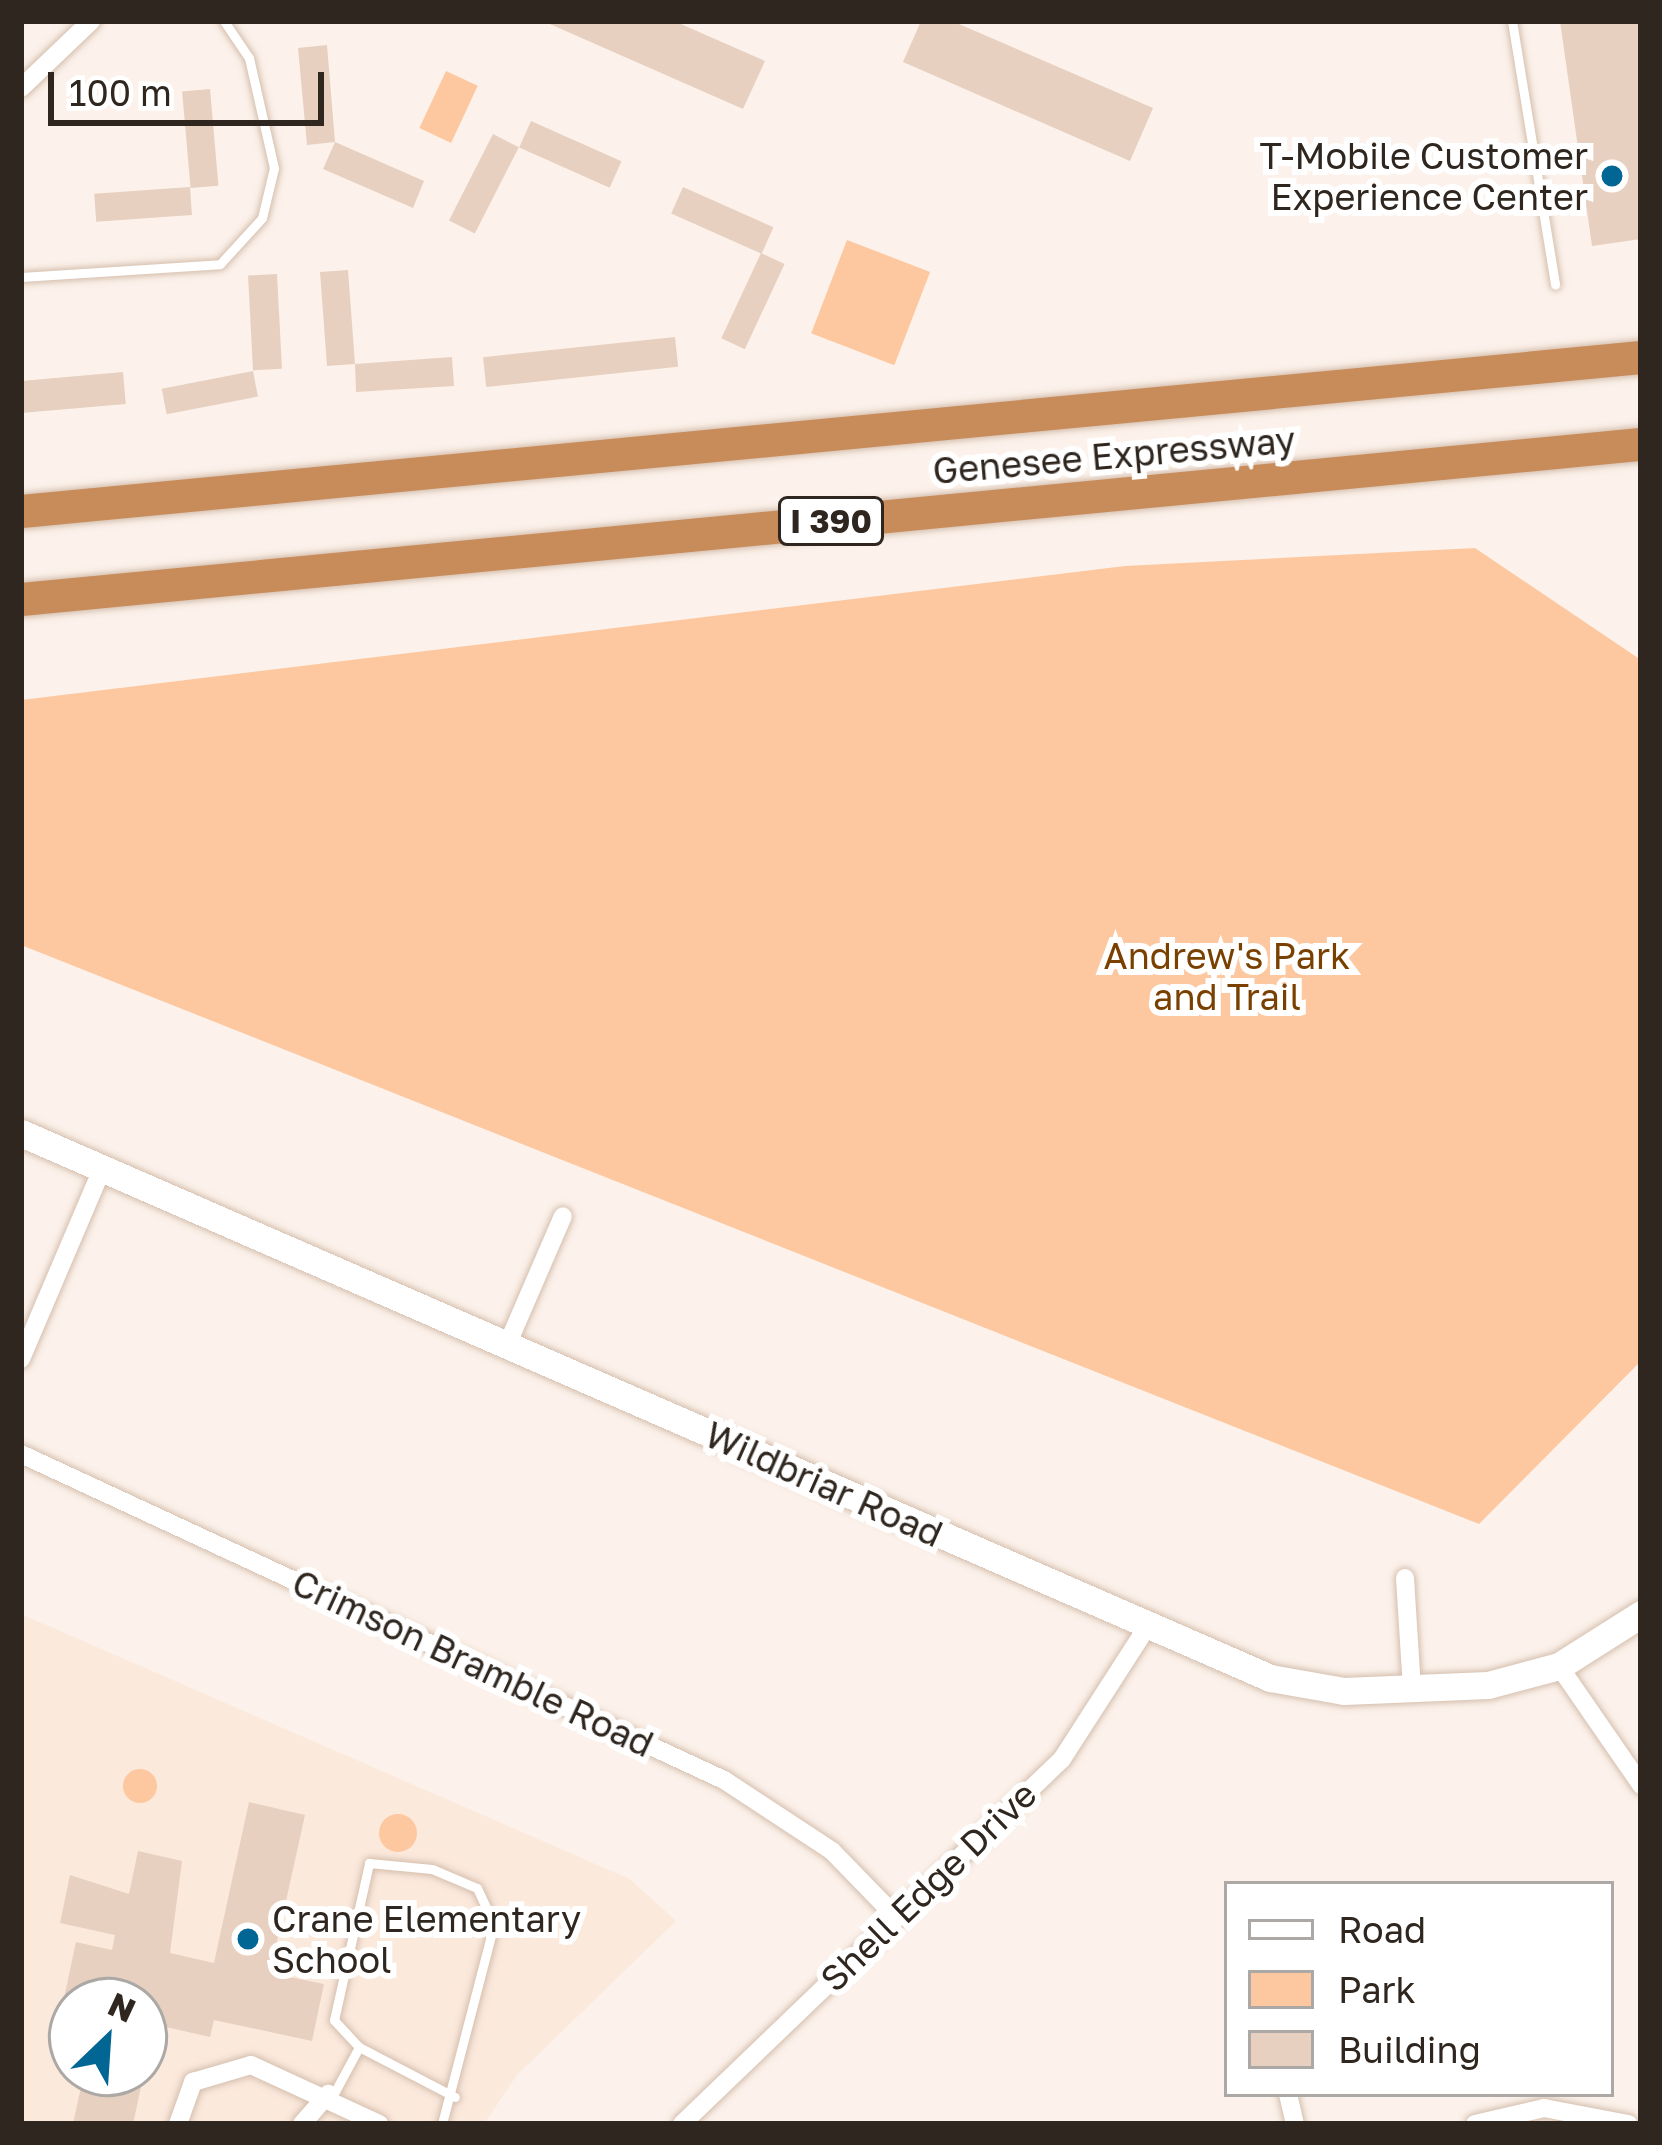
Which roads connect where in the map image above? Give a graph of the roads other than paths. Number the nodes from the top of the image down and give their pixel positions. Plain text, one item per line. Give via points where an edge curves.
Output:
1 (91, 21) edge
2 (224, 21) edge
3 (1512, 21) edge
4 (21, 88) edge
5 (21, 277) edge
6 (1555, 285) dead end
7 (1641, 357) edge
8 (1641, 444) edge
9 (21, 511) edge
10 (21, 598) edge
11 (21, 1133) edge
12 (102, 1169) junction
13 (563, 1216) dead end
14 (508, 1343) junction
15 (21, 1359) edge
16 (21, 1454) edge
17 (1405, 1577) dead end
18 (1641, 1615) edge
19 (1147, 1627) junction
20 (1559, 1666) junction
21 (1412, 1688) junction
22 (1641, 1785) edge
23 (896, 1916) junction
24 (359, 2047) junction
25 (330, 2096) junction
26 (454, 2097) junction
27 (178, 2124) edge
28 (302, 2124) edge
29 (379, 2124) edge
30 (442, 2124) edge
31 (682, 2124) edge
32 (1475, 2124) edge
33 (1628, 2124) edge

1 - 4 street
2 - 5 lane via 249,58 274,168 262,218 220,264
3 - 6 lane
7 - 9 highway, Genesee Expressway
8 - 10 highway, Genesee Expressway / I 390
11 - 12 street, Wildbriar Road
12 - 14 street, Wildbriar Road
12 - 15 street
13 - 14 street
14 - 19 street, Wildbriar Road
16 - 23 street, Crimson Bramble Road via 760,1798
17 - 21 street
18 - 20 street, Wildbriar Road
19 - 21 street, Wildbriar Road via 1270,1678
19 - 23 street, Shell Edge Drive via 1062,1760
20 - 21 street, Wildbriar Road via 1488,1685
20 - 22 street
23 - 31 street, Shell Edge Drive
24 - 25 lane
24 - 26 lane
24 - 26 lane via 334,2020 369,1863 464,1880 494,1924
25 - 27 street via 251,2065 219,2066 193,2082
25 - 28 street
25 - 29 street
26 - 30 lane
32 - 33 street via 1544,2108

